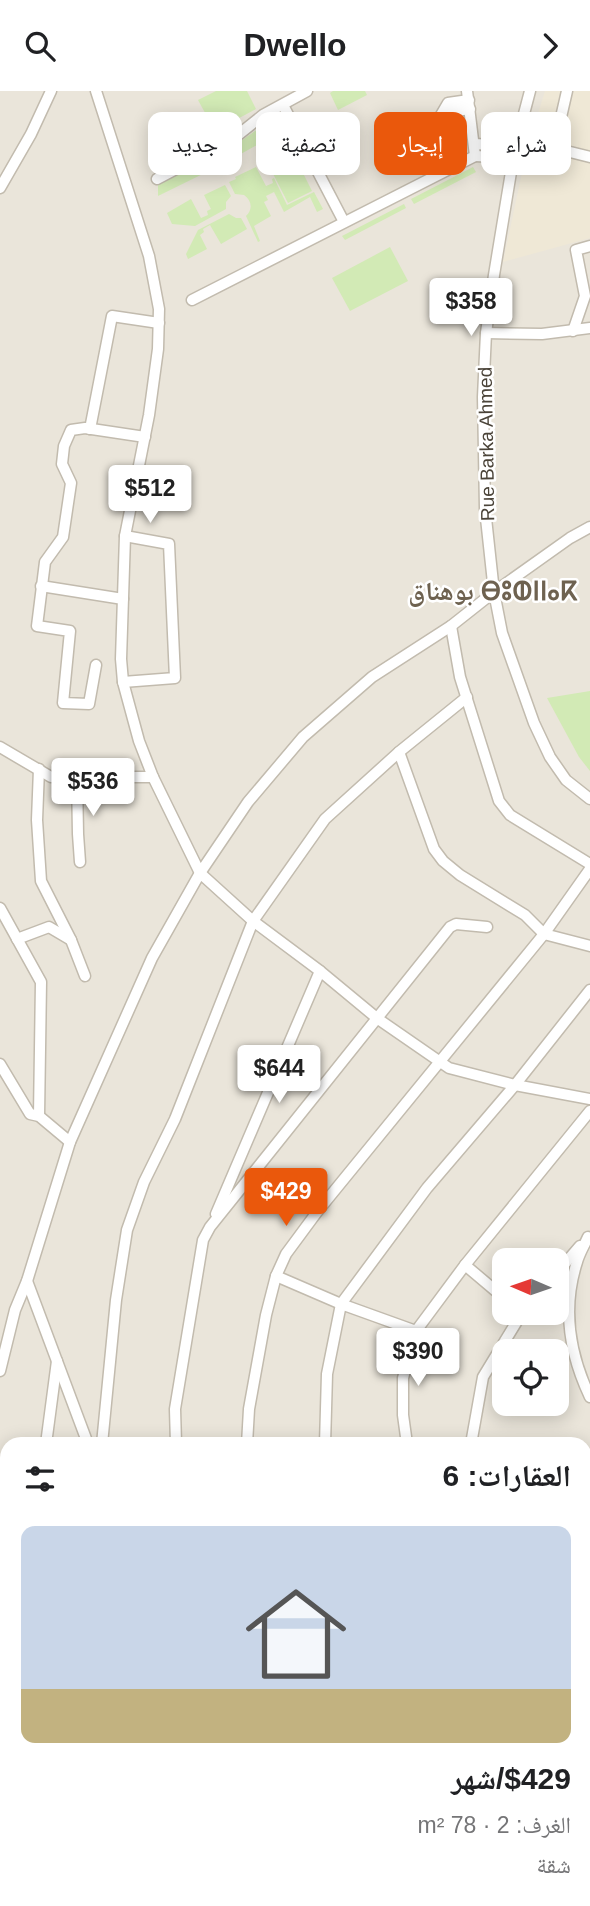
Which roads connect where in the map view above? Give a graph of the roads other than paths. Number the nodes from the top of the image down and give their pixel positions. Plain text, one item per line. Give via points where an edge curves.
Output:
1 (51, 91) edge
2 (96, 91) edge
3 (307, 91) edge
4 (530, 91) edge
5 (567, 91) edge
6 (469, 100) edge
7 (283, 105) junction
8 (474, 144) junction
9 (475, 156) junction
10 (590, 157) edge
11 (157, 179) dead end
12 (0, 188) edge
13 (344, 222) junction
14 (590, 246) edge
15 (492, 284) junction
16 (587, 299) edge
17 (192, 300) dead end
18 (488, 318) junction
19 (159, 323) junction
20 (590, 328) edge
21 (573, 331) junction
22 (486, 333) junction
23 (90, 429) junction
24 (145, 437) junction
25 (590, 527) edge
26 (125, 536) junction
27 (41, 586) junction
28 (494, 592) junction
29 (123, 599) junction
30 (451, 626) junction
31 (96, 665) dead end
32 (123, 683) junction
33 (467, 697) junction
34 (0, 747) edge
35 (400, 752) junction
36 (39, 769) junction
37 (77, 777) junction
38 (153, 777) junction
39 (590, 799) edge
40 (80, 862) dead end
41 (590, 867) edge
42 (200, 873) junction
43 (0, 908) edge
44 (253, 921) junction
45 (486, 927) dead end
46 (544, 934) junction
47 (17, 939) junction
48 (71, 940) junction
49 (590, 946) edge
50 (320, 971) junction
51 (85, 976) dead end
52 (590, 990) edge
53 (378, 1019) junction
54 (438, 1062) junction
55 (0, 1064) edge
56 (515, 1084) junction
57 (590, 1100) edge
58 (590, 1111) edge
59 (39, 1116) junction
60 (71, 1142) junction
61 (210, 1227) junction
62 (589, 1236) edge
63 (569, 1259) edge
64 (465, 1265) junction
65 (276, 1276) junction
66 (27, 1282) junction
67 (492, 1288) edge
68 (341, 1304) junction
69 (514, 1325) edge
70 (415, 1331) junction
71 (58, 1360) junction
72 (0, 1371) edge
73 (590, 1397) edge
74 (47, 1437) edge
75 (86, 1437) edge
76 (103, 1437) edge
77 (176, 1437) edge
78 (247, 1437) edge
79 (325, 1437) edge
80 (406, 1437) edge
81 (472, 1437) edge

1 - 12 street
2 - 19 street via 149,255
3 - 7 street
4 - 15 street, Rue Barka Ahmed via 515,148
5 - 10 street via 560,124 551,122 545,146
6 - 8 street
7 - 11 street via 233,139
7 - 13 street
8 - 9 street
8 - 9 street via 494,145 495,157
9 - 13 street
13 - 17 street
14 - 16 street via 576,250
15 - 18 street, Rue Barka Ahmed
15 - 18 street via 464,292 464,317
16 - 21 street
18 - 22 street, Rue Barka Ahmed
19 - 23 street via 112,316
19 - 24 street
20 - 21 street
21 - 22 street
22 - 28 street, Rue Barka Ahmed via 485,509
23 - 24 street
23 - 27 street via 71,431 64,446 62,464 71,483 63,537 45,562
24 - 26 street
25 - 28 street
26 - 29 street
26 - 32 street via 169,544 175,678
27 - 29 street
27 - 31 street via 37,626 70,631 63,703 89,704
28 - 30 street
28 - 39 street, Rue Barka Ahmed via 502,633 544,746 566,780
29 - 32 street
30 - 33 street
30 - 42 street via 372,677 303,737 248,802
32 - 38 street
33 - 35 street
33 - 41 street via 499,801 510,815
34 - 36 street
35 - 44 street via 325,819
35 - 46 street via 434,849 443,861 525,915
36 - 37 street via 51,777
36 - 48 street via 41,881
37 - 38 street
37 - 40 street
38 - 42 street
41 - 46 street
42 - 44 street
42 - 60 street via 152,958
43 - 47 street
44 - 50 street
44 - 76 street via 127,1230
45 - 53 street via 450,927
46 - 49 street
46 - 54 street
47 - 48 street via 50,927
47 - 59 street via 41,982
48 - 51 street
50 - 53 street
50 - 61 street
52 - 56 street
53 - 54 street
53 - 61 street
54 - 56 street
54 - 65 street via 300,1234
55 - 59 street via 30,1114
56 - 57 street
56 - 68 street via 427,1188
58 - 64 street
59 - 60 street
60 - 66 street
61 - 77 street via 203,1240 175,1409
62 - 63 street
62 - 73 street via 577,1261 569,1313 579,1374
64 - 67 street
64 - 70 street
65 - 68 street
65 - 78 street
66 - 71 street
66 - 72 street
68 - 70 street
68 - 79 street via 327,1374
69 - 81 street via 483,1377
70 - 80 street via 403,1378
71 - 74 street
71 - 75 street

